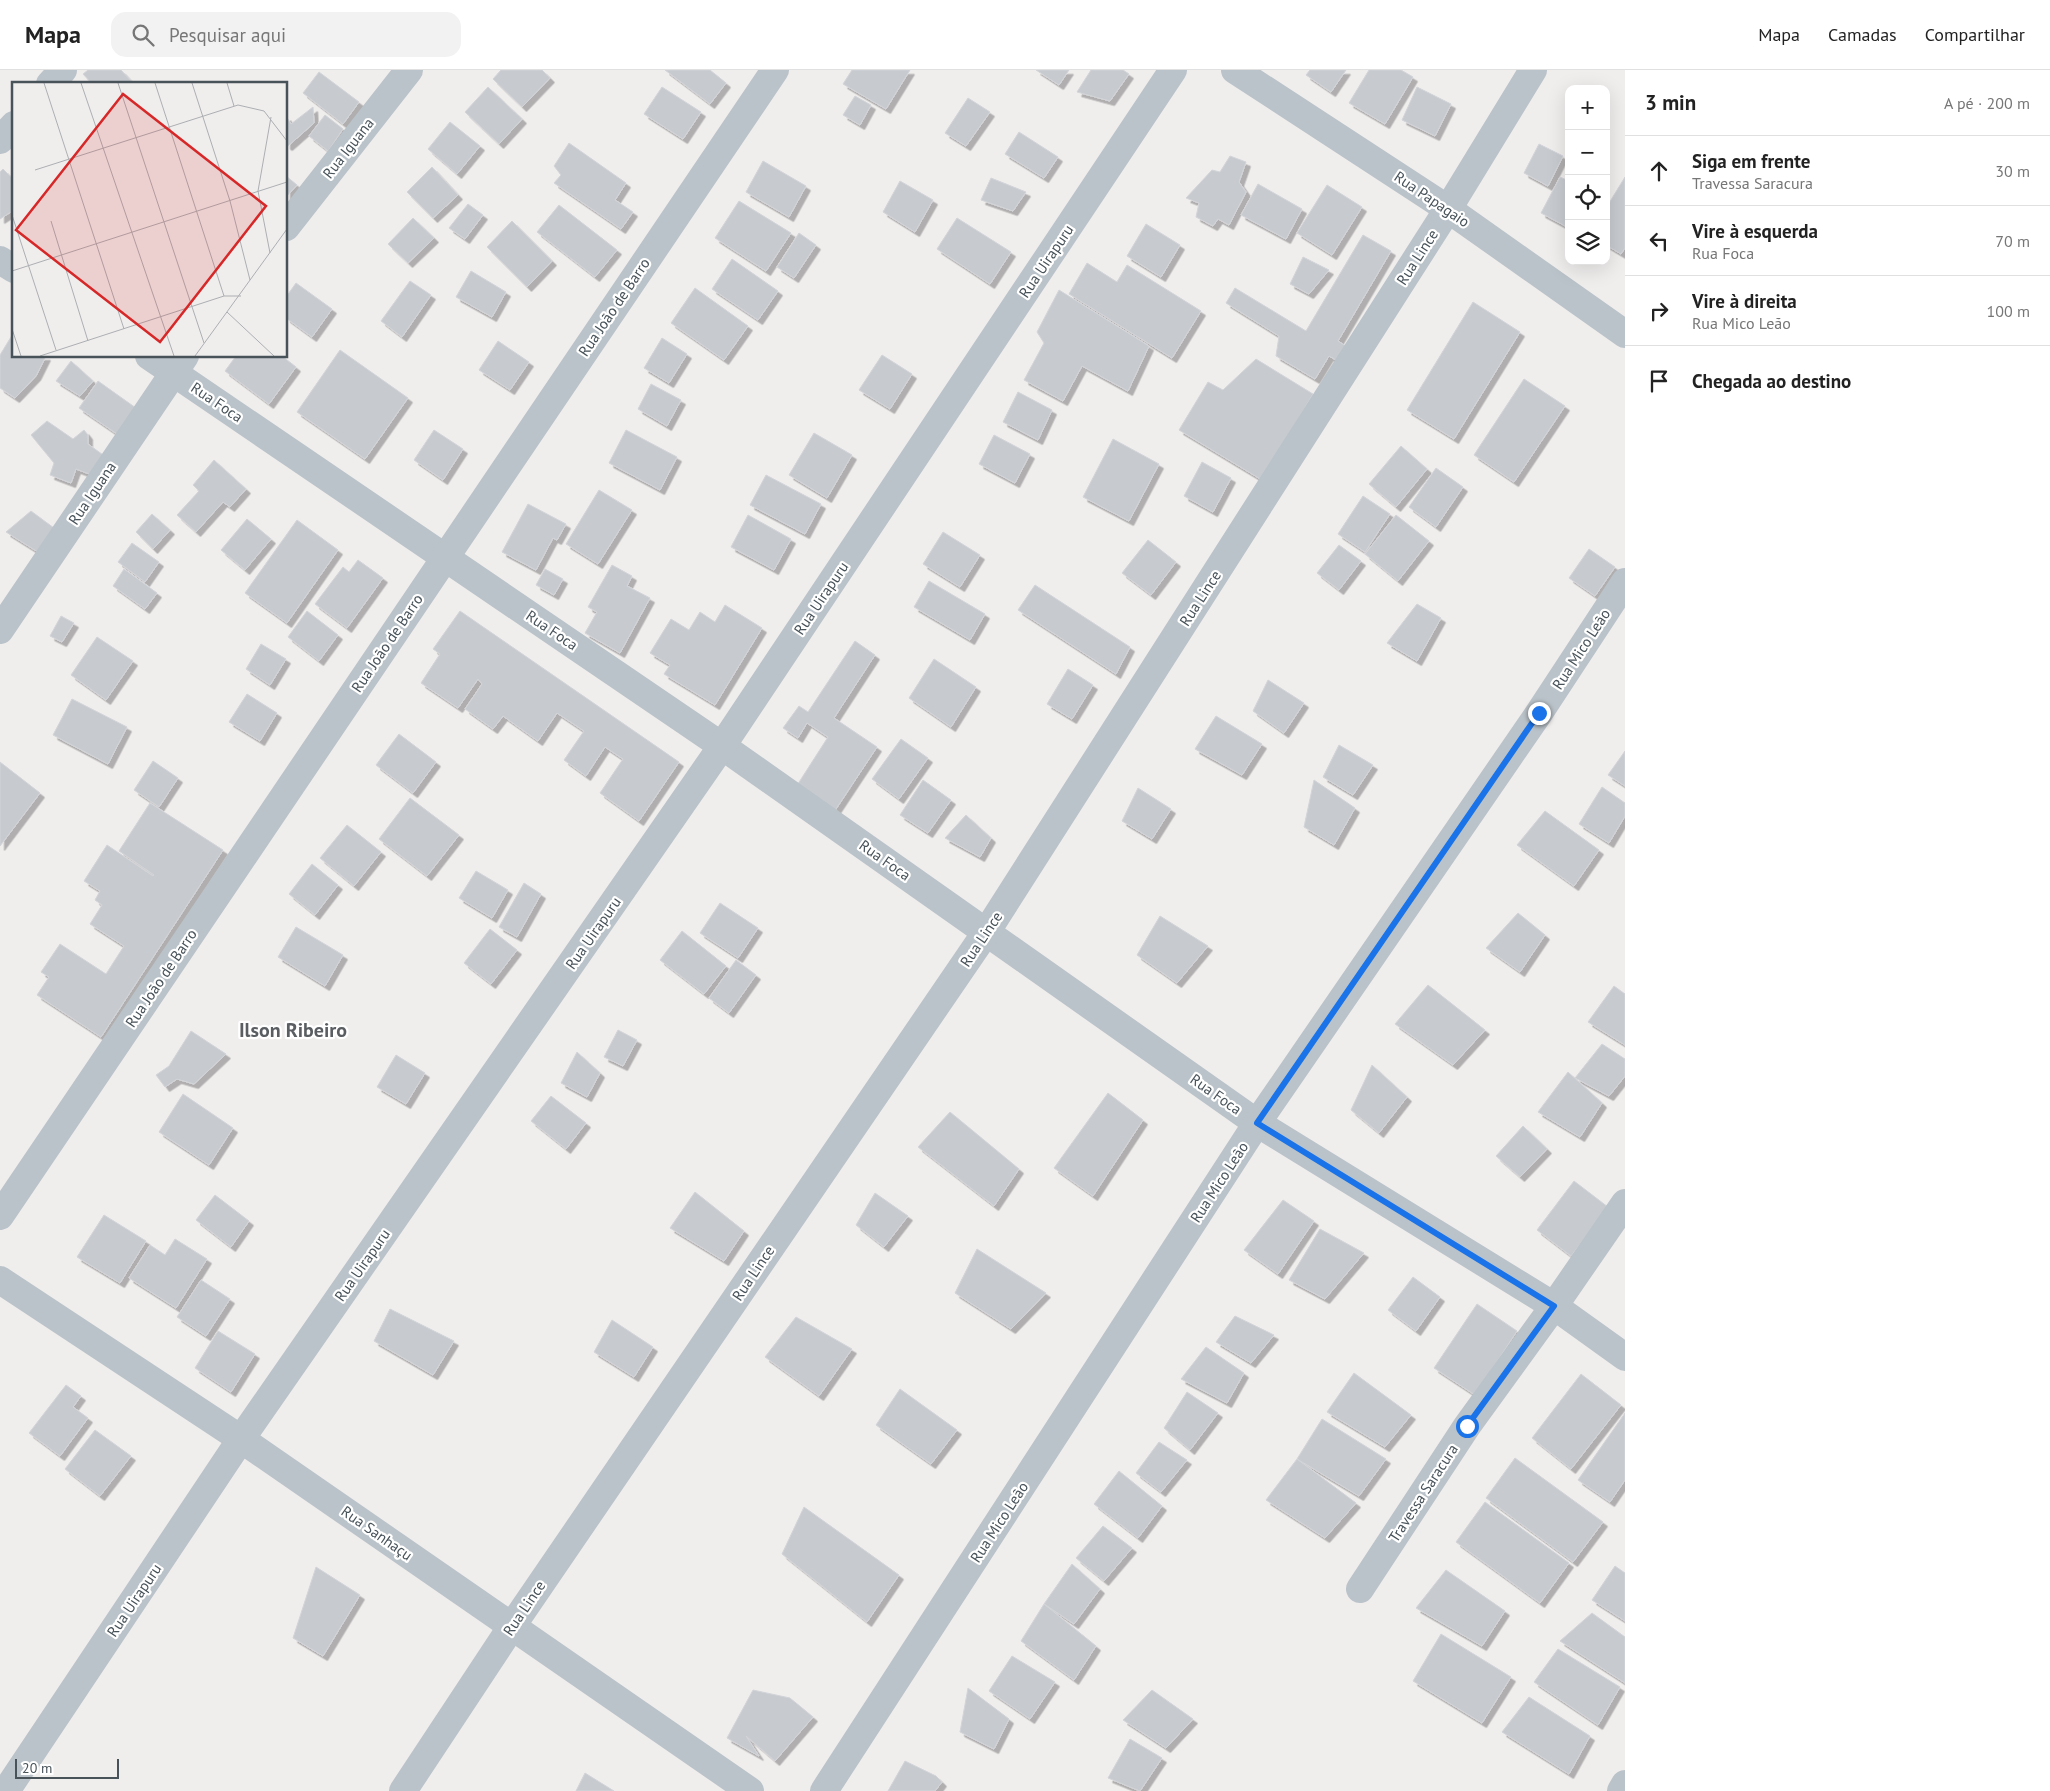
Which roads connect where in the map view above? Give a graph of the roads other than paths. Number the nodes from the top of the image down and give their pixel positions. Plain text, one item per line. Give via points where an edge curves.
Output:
1 (63, 70) edge
2 (409, 70) edge
3 (776, 70) edge
4 (1174, 70) edge
5 (1235, 70) edge
6 (1534, 70) edge
7 (52, 82) edge
8 (12, 127) edge
9 (0, 140) edge
10 (1448, 209) junction
11 (288, 224) edge
12 (0, 260) edge
13 (12, 268) edge
14 (1625, 334) edge
15 (156, 358) edge
16 (179, 364) edge
17 (445, 558) junction
18 (1625, 582) edge
19 (0, 630) edge
20 (722, 746) junction
21 (987, 931) junction
22 (1257, 1123) junction
23 (1625, 1203) edge
24 (0, 1216) edge
25 (0, 1280) edge
26 (1554, 1306) junction
27 (1625, 1357) edge
28 (241, 1439) junction
29 (1360, 1589) dead end
30 (512, 1626) junction
31 (1625, 1784) edge
32 (6, 1791) edge
33 (403, 1791) edge
34 (750, 1791) edge
35 (824, 1791) edge
36 (1620, 1791) edge

1 - 7 street
2 - 11 street, Rua Iguana
3 - 17 street, Rua João de Barro
4 - 20 street, Rua Uirapuru
5 - 10 street, Rua Papagaio
6 - 10 street, Rua Lince
8 - 9 street
10 - 14 street, Rua Papagaio
10 - 21 street, Rua Lince
12 - 13 street
15 - 16 street, Rua Foca
16 - 17 street, Rua Foca
16 - 19 street, Rua Iguana
17 - 20 street, Rua Foca
17 - 24 street, Rua João de Barro
18 - 22 street, Rua Mico Leão via 1539,713
20 - 21 street, Rua Foca
20 - 28 street, Rua Uirapuru
21 - 22 street, Rua Foca
21 - 30 street, Rua Lince
22 - 26 street, Rua Foca
22 - 35 street, Rua Mico Leão
23 - 26 street, Travessa Saracura
25 - 28 street, Rua Sanhaçu
26 - 27 street, Rua Foca
26 - 29 street, Travessa Saracura via 1467,1426
28 - 30 street, Rua Sanhaçu
28 - 32 street, Rua Uirapuru
30 - 33 street, Rua Lince
30 - 34 street, Rua Sanhaçu
31 - 36 street

